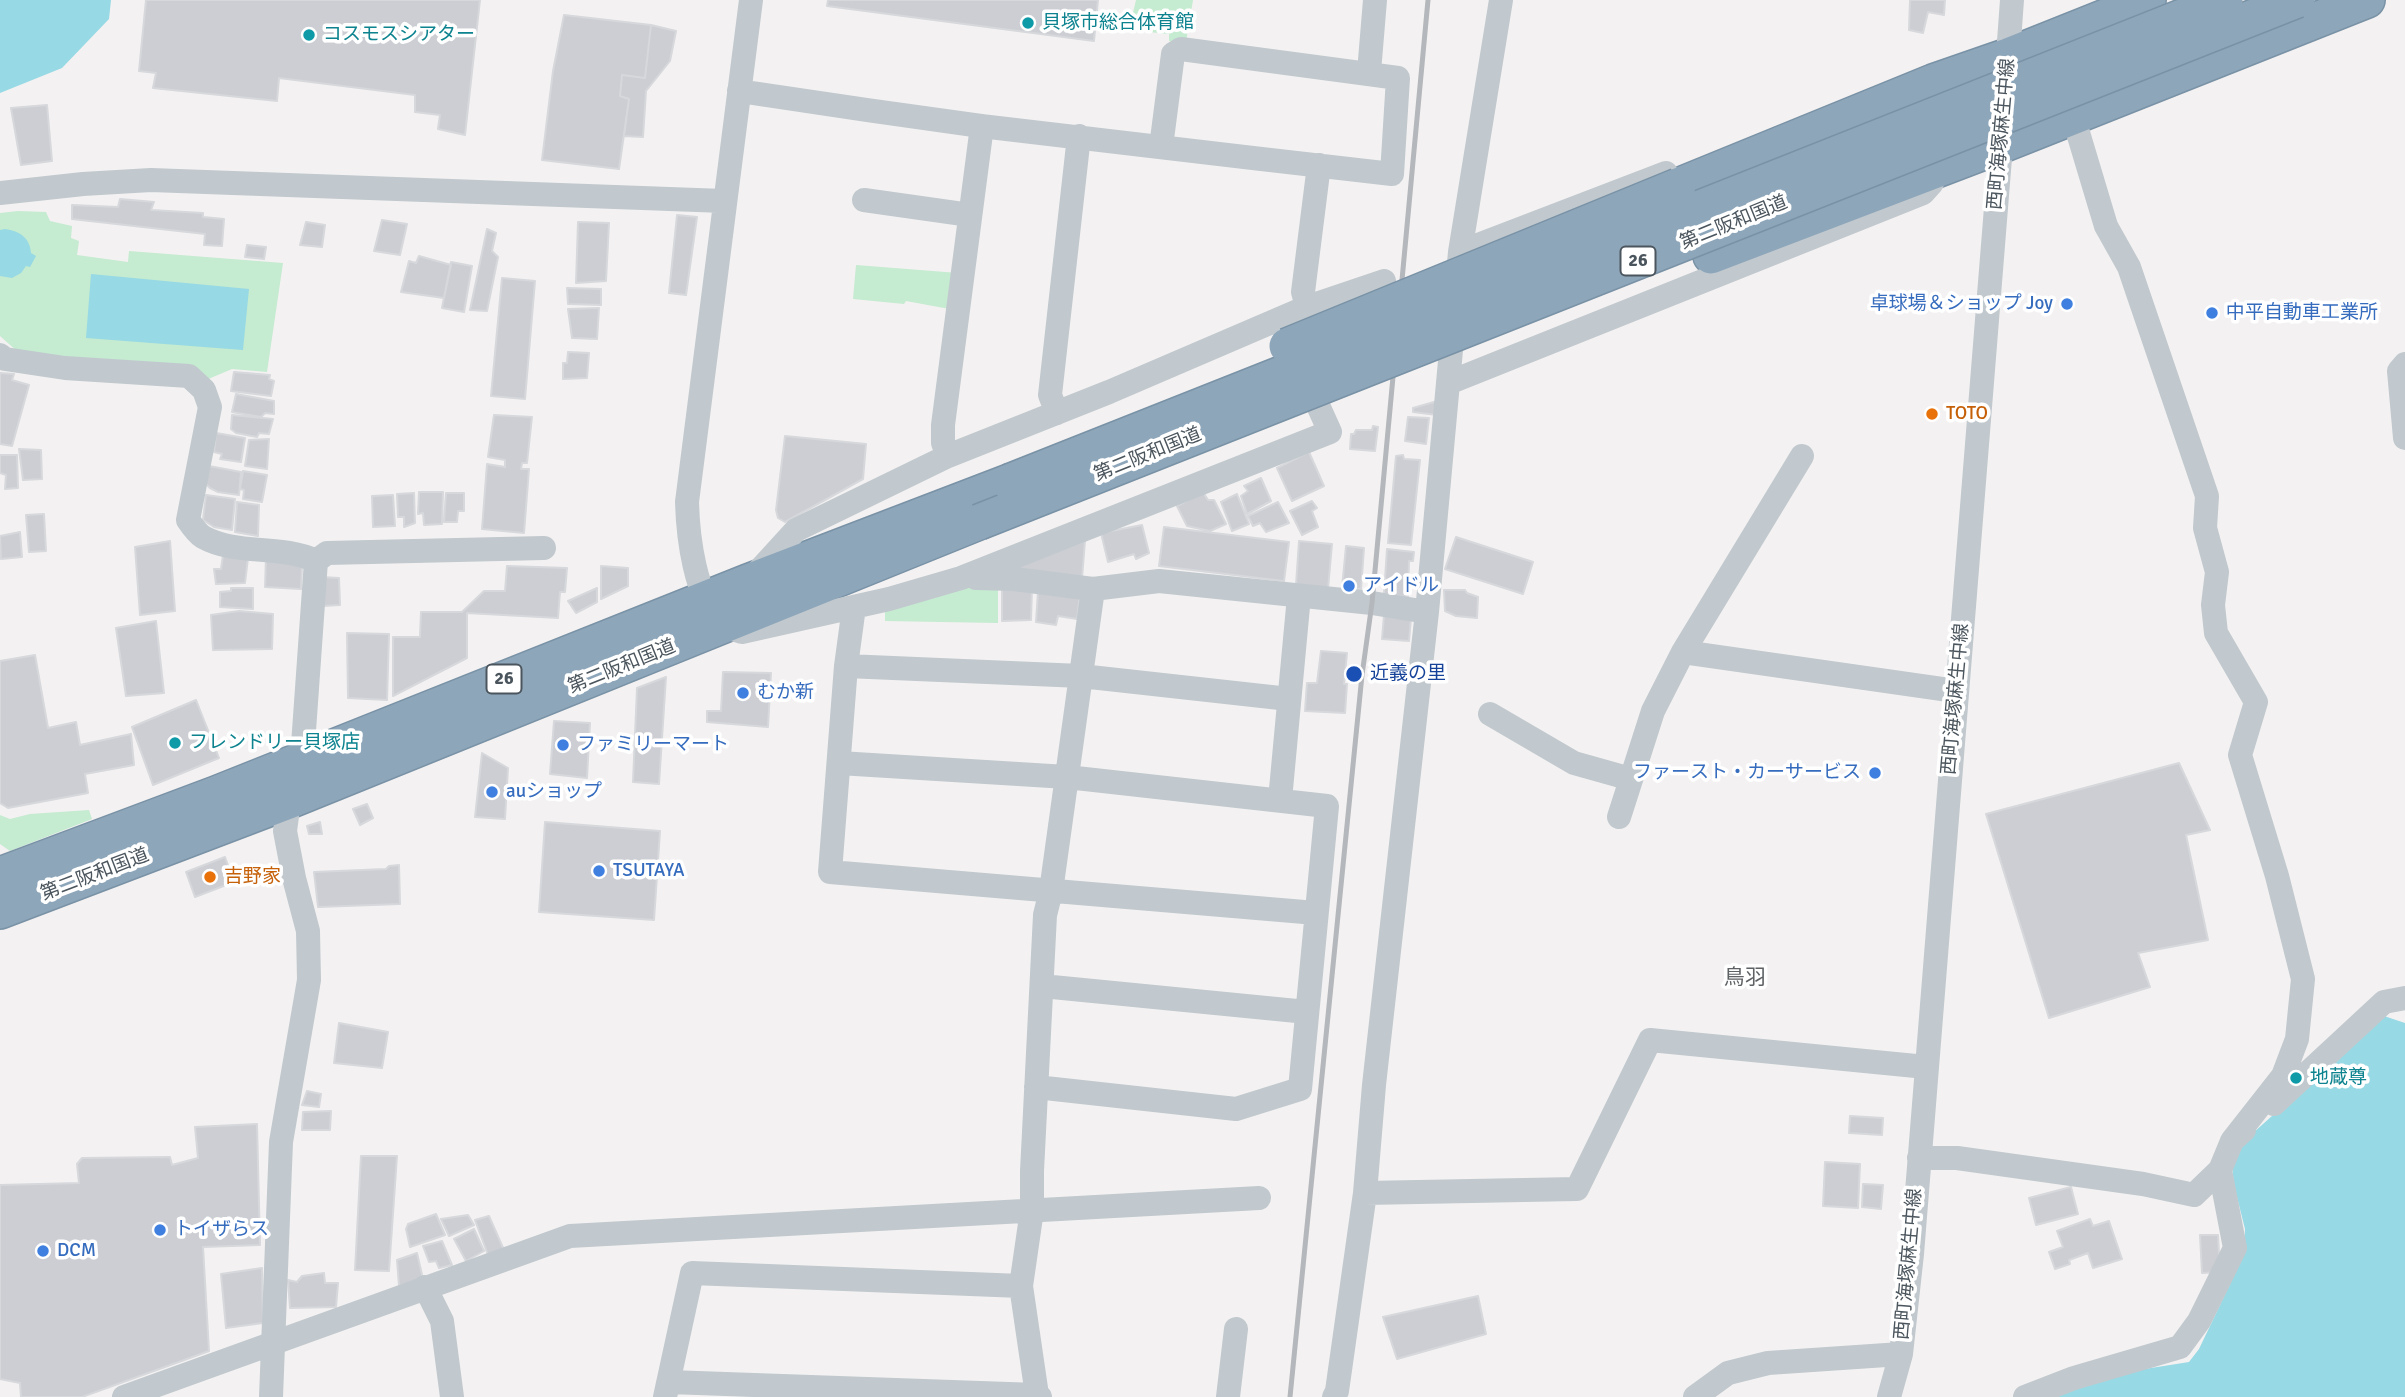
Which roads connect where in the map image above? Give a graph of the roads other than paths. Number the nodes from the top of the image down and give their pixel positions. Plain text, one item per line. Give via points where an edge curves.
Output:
1 (751, 0) edge
2 (1376, 0) edge
3 (1501, 0) edge
4 (2012, 0) edge
5 (2148, 0) edge
6 (2225, 0) edge
7 (2297, 0) edge
8 (2367, 0) edge
9 (2008, 55) junction
10 (1369, 72) junction
11 (1933, 82) junction
12 (739, 91) junction
13 (2073, 116) junction
14 (982, 126) junction
15 (1079, 136) junction
16 (2001, 145) junction
17 (1161, 147) junction
18 (1319, 165) junction
19 (1945, 166) junction
20 (0, 193) edge
21 (864, 200) dead end
22 (724, 201) junction
23 (970, 215) junction
24 (1460, 252) junction
25 (1384, 281) dead end
26 (1307, 307) junction
27 (1279, 319) junction
28 (0, 355) edge
29 (2405, 364) edge
30 (1448, 383) junction
31 (1057, 412) junction
32 (2405, 438) edge
33 (948, 456) junction
34 (1802, 456) dead end
35 (1004, 473) junction
36 (981, 530) junction
37 (544, 548) dead end
38 (316, 561) junction
39 (961, 578) junction
40 (748, 582) junction
41 (1093, 589) junction
42 (1299, 596) junction
43 (854, 607) junction
44 (714, 612) junction
45 (1427, 612) junction
46 (1683, 652) junction
47 (846, 666) junction
48 (1081, 676) junction
49 (1956, 691) junction
50 (1289, 699) junction
51 (1490, 714) dead end
52 (302, 759) junction
53 (839, 763) junction
54 (1067, 777) junction
55 (1632, 779) junction
56 (1280, 800) junction
57 (289, 801) junction
58 (1619, 817) dead end
59 (0, 875) edge
60 (1051, 891) junction
61 (0, 911) edge
62 (1317, 913) junction
63 (1042, 986) junction
64 (2405, 998) edge
65 (1307, 1012) junction
66 (1926, 1067) junction
67 (1036, 1087) junction
68 (2232, 1141) junction
69 (1919, 1158) junction
70 (2220, 1170) junction
71 (1365, 1193) junction
72 (1259, 1198) dead end
73 (1032, 1210) junction
74 (1021, 1286) junction
75 (425, 1287) junction
76 (1236, 1329) dead end
77 (275, 1341) junction
78 (1901, 1354) junction
79 (667, 1390) edge
80 (850, 1393) edge
81 (1039, 1396) edge
82 (124, 1397) edge
83 (271, 1397) edge
84 (452, 1397) edge
85 (1228, 1397) edge
86 (1334, 1397) edge
87 (1695, 1397) edge
88 (1889, 1397) edge
89 (2025, 1397) edge

1 - 12 street
2 - 10 street
3 - 24 street
4 - 9 street, 西町海塚麻生中線
5 - 9 highway
6 - 35 highway, 第二阪和国道 / 26, bridge
7 - 36 highway, 第二阪和国道 / 26, bridge
8 - 13 highway
9 - 11 highway
9 - 16 street, 西町海塚麻生中線
10 - 17 street via 1181,49 1173,54
10 - 18 street via 1398,78 1392,174
11 - 24 street via 1895,84
11 - 35 highway, bridge
12 - 14 street
12 - 22 street
13 - 16 highway
13 - 68 street via 2106,226 2129,267 2207,496 2205,528 2217,572 2213,605 2217,633 2256,702 2240,755 2303,979 2297,1039 2283,1076
14 - 15 street
14 - 23 street
15 - 17 street
15 - 31 street via 1050,395
16 - 19 highway
16 - 49 street, 西町海塚麻生中線
17 - 18 street
18 - 26 street via 1303,292
19 - 30 street via 1923,193
19 - 36 highway
20 - 22 street via 151,180
21 - 23 street
22 - 44 street via 687,502 688,533
23 - 33 street via 943,425
24 - 30 street
25 - 26 street
26 - 27 street
27 - 31 street
27 - 39 street via 1330,432
28 - 38 street via 65,368 189,376 204,390 210,407 188,520 200,536 223,545 299,553
29 - 32 street via 2399,371
30 - 45 street
31 - 33 street
33 - 40 street via 796,530
34 - 46 street
35 - 40 highway, 第二阪和国道 / 26 via 929,513
36 - 44 highway, 第二阪和国道 / 26
37 - 38 street via 327,553
38 - 52 street
39 - 41 street
39 - 43 street
40 - 44 highway, 第二阪和国道 / 26
41 - 42 street via 1159,581
41 - 48 street
42 - 45 street
42 - 50 street
43 - 44 street via 741,632
43 - 47 street
44 - 52 highway, 第二阪和国道 / 26
44 - 57 highway, 第二阪和国道 / 26
45 - 71 street
46 - 49 street
46 - 55 street via 1653,711
47 - 48 street
47 - 53 street
48 - 50 street
48 - 54 street
49 - 66 street, 西町海塚麻生中線
50 - 56 street
51 - 55 street via 1574,763
52 - 57 street
52 - 59 highway, 第二阪和国道 / 26
53 - 54 street
53 - 60 street via 830,872
54 - 56 street
54 - 60 street
55 - 58 street
56 - 62 street via 1326,806
57 - 61 highway, 第二阪和国道 / 26
57 - 77 street via 285,831 308,931 309,980 281,1142
60 - 62 street
60 - 63 street via 1045,915
62 - 65 street
63 - 65 street
63 - 67 street
64 - 68 street via 2384,1002
65 - 67 street via 1300,1089 1236,1109
66 - 69 street, 西町海塚麻生中線
66 - 71 street via 1650,1040 1577,1189
67 - 73 street
68 - 70 street
69 - 70 street via 1957,1158 2194,1195
69 - 78 street, 西町海塚麻生中線
70 - 89 street via 2235,1248 2199,1321 2180,1347
71 - 86 street
72 - 73 street
73 - 74 street
73 - 75 street via 570,1236
74 - 79 street via 692,1273
74 - 81 street
75 - 77 street
75 - 84 street via 442,1321
76 - 85 street via 1223,1361
77 - 82 street
77 - 83 street
78 - 87 street via 1768,1363 1728,1373
78 - 88 street, 西町海塚麻生中線
79 - 80 street
80 - 81 street

